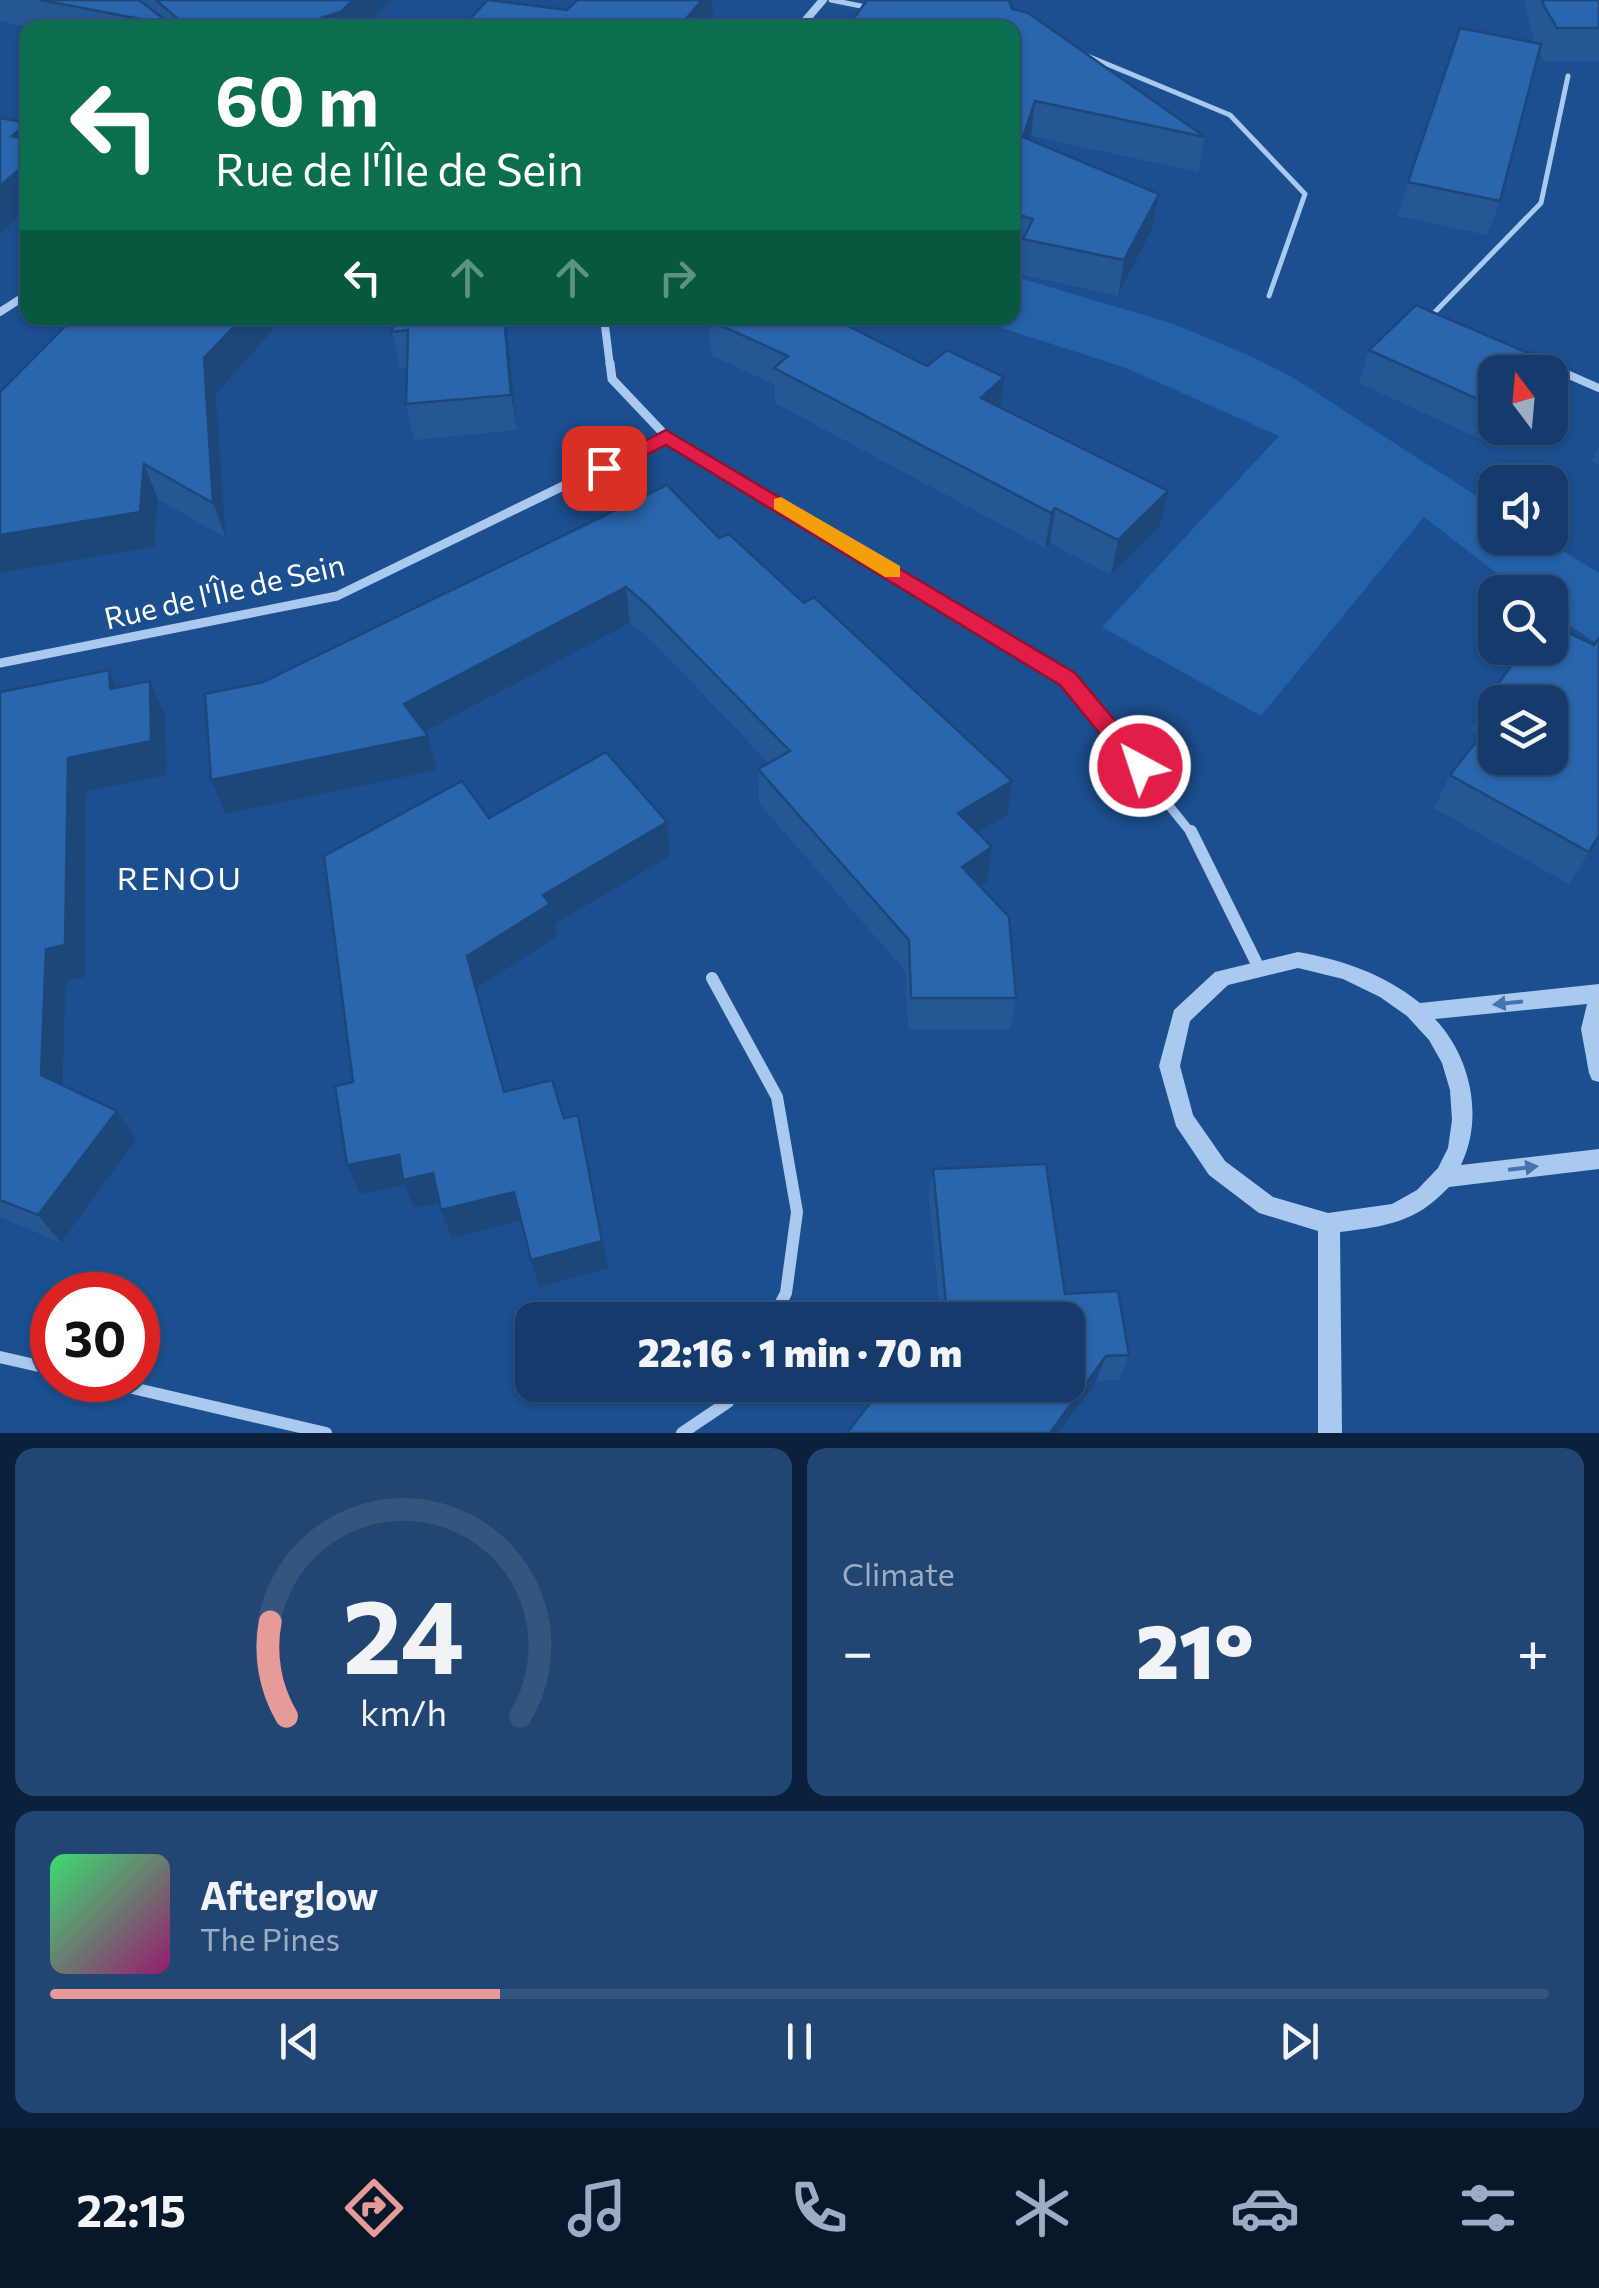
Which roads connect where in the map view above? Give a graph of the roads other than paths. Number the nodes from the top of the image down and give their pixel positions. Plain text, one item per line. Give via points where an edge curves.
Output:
1 (823, 0) edge
2 (832, 0) edge
3 (889, 11) edge
4 (806, 20) edge
5 (1066, 50) edge
6 (1568, 76) dead end
7 (1269, 296) dead end
8 (1449, 322) edge
9 (605, 325) edge
10 (1568, 374) edge
11 (1599, 388) edge
12 (666, 436) junction
13 (0, 663) edge
14 (1256, 962) junction
15 (712, 978) dead end
16 (1599, 993) edge
17 (1417, 1012) junction
18 (1599, 1073) edge
19 (1599, 1159) edge
20 (1447, 1177) junction
21 (1329, 1223) junction
22 (781, 1302) edge
23 (0, 1357) edge
24 (30, 1364) edge
25 (160, 1394) edge
26 (728, 1402) edge
27 (326, 1433) edge
28 (682, 1433) edge
29 (1330, 1433) edge

1 - 4 street
2 - 3 lane
5 - 7 lane via 1230,115 1305,194
6 - 8 lane via 1541,203 1432,314
9 - 12 street via 612,378
10 - 11 lane
12 - 13 street, Rue de l'Île de Sein via 337,596
12 - 14 street via 1068,679 1188,825
14 - 17 street via 1340,966
14 - 21 street via 1220,976 1192,1000 1174,1031 1169,1068 1176,1108 1198,1150 1233,1184 1278,1211
15 - 22 street via 777,1097 797,1212
16 -> 17 street
16 - 18 street via 1590,1030
17 - 20 street via 1447,1050 1464,1094 1464,1138
20 -> 19 street
20 - 21 street via 1416,1206 1376,1221
21 - 29 street
23 - 24 street
25 - 27 street
26 - 28 street

